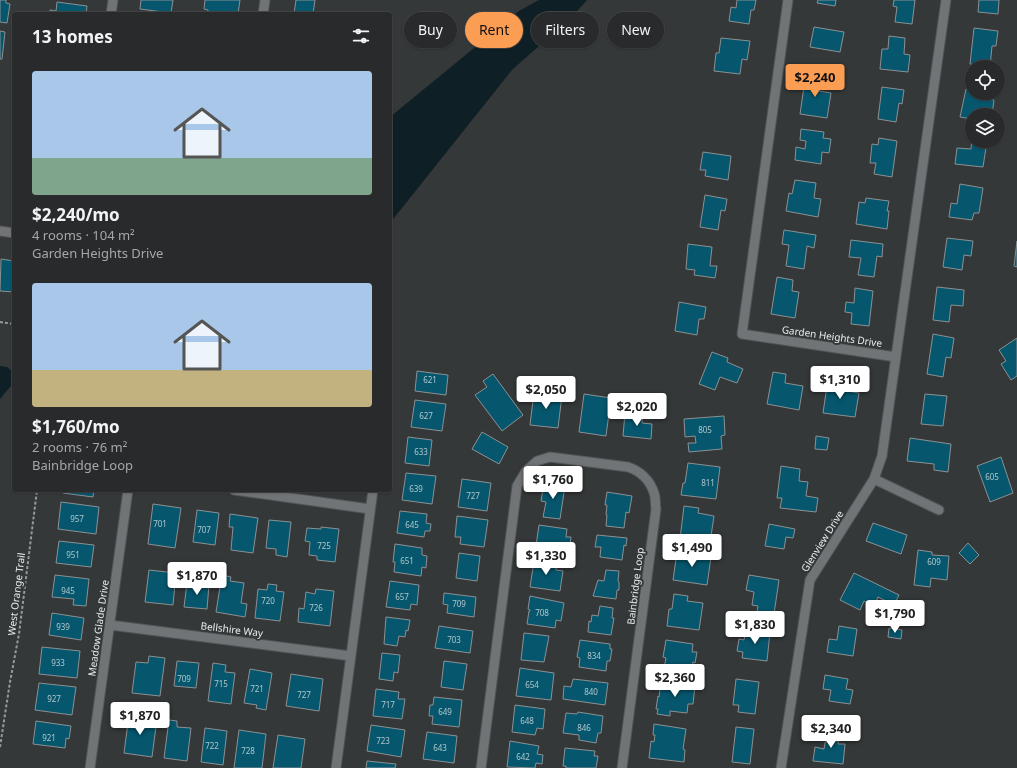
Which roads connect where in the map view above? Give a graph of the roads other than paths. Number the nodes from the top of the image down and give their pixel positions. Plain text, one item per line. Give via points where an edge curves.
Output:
1 (113, 0) edge
2 (265, 0) edge
3 (788, 0) edge
4 (946, 0) edge
5 (111, 12) edge
6 (263, 12) edge
7 (0, 232) edge
8 (12, 233) edge
9 (896, 357) junction
10 (874, 478) junction
11 (128, 492) edge
12 (249, 492) edge
13 (373, 492) edge
14 (370, 508) junction
15 (939, 510) dead end
16 (110, 625) junction
17 (351, 656) junction
18 (90, 768) edge
19 (336, 768) edge
20 (480, 768) edge
21 (622, 768) edge
22 (781, 768) edge

1 - 5 street
2 - 6 street
3 - 9 street, Garden Heights Drive via 742,334
4 - 9 street
7 - 8 street
9 - 10 street, Glenview Drive via 882,456
10 - 15 street
10 - 22 street, Glenview Drive via 810,580
11 - 16 street, Meadow Glade Drive
12 - 14 street
13 - 14 street
14 - 17 street
16 - 17 street, Bellshire Way
16 - 18 street, Meadow Glade Drive
17 - 19 street
20 - 21 street, Bainbridge Loop via 517,486 526,470 537,461 550,457 637,470 646,478 654,493 656,509

